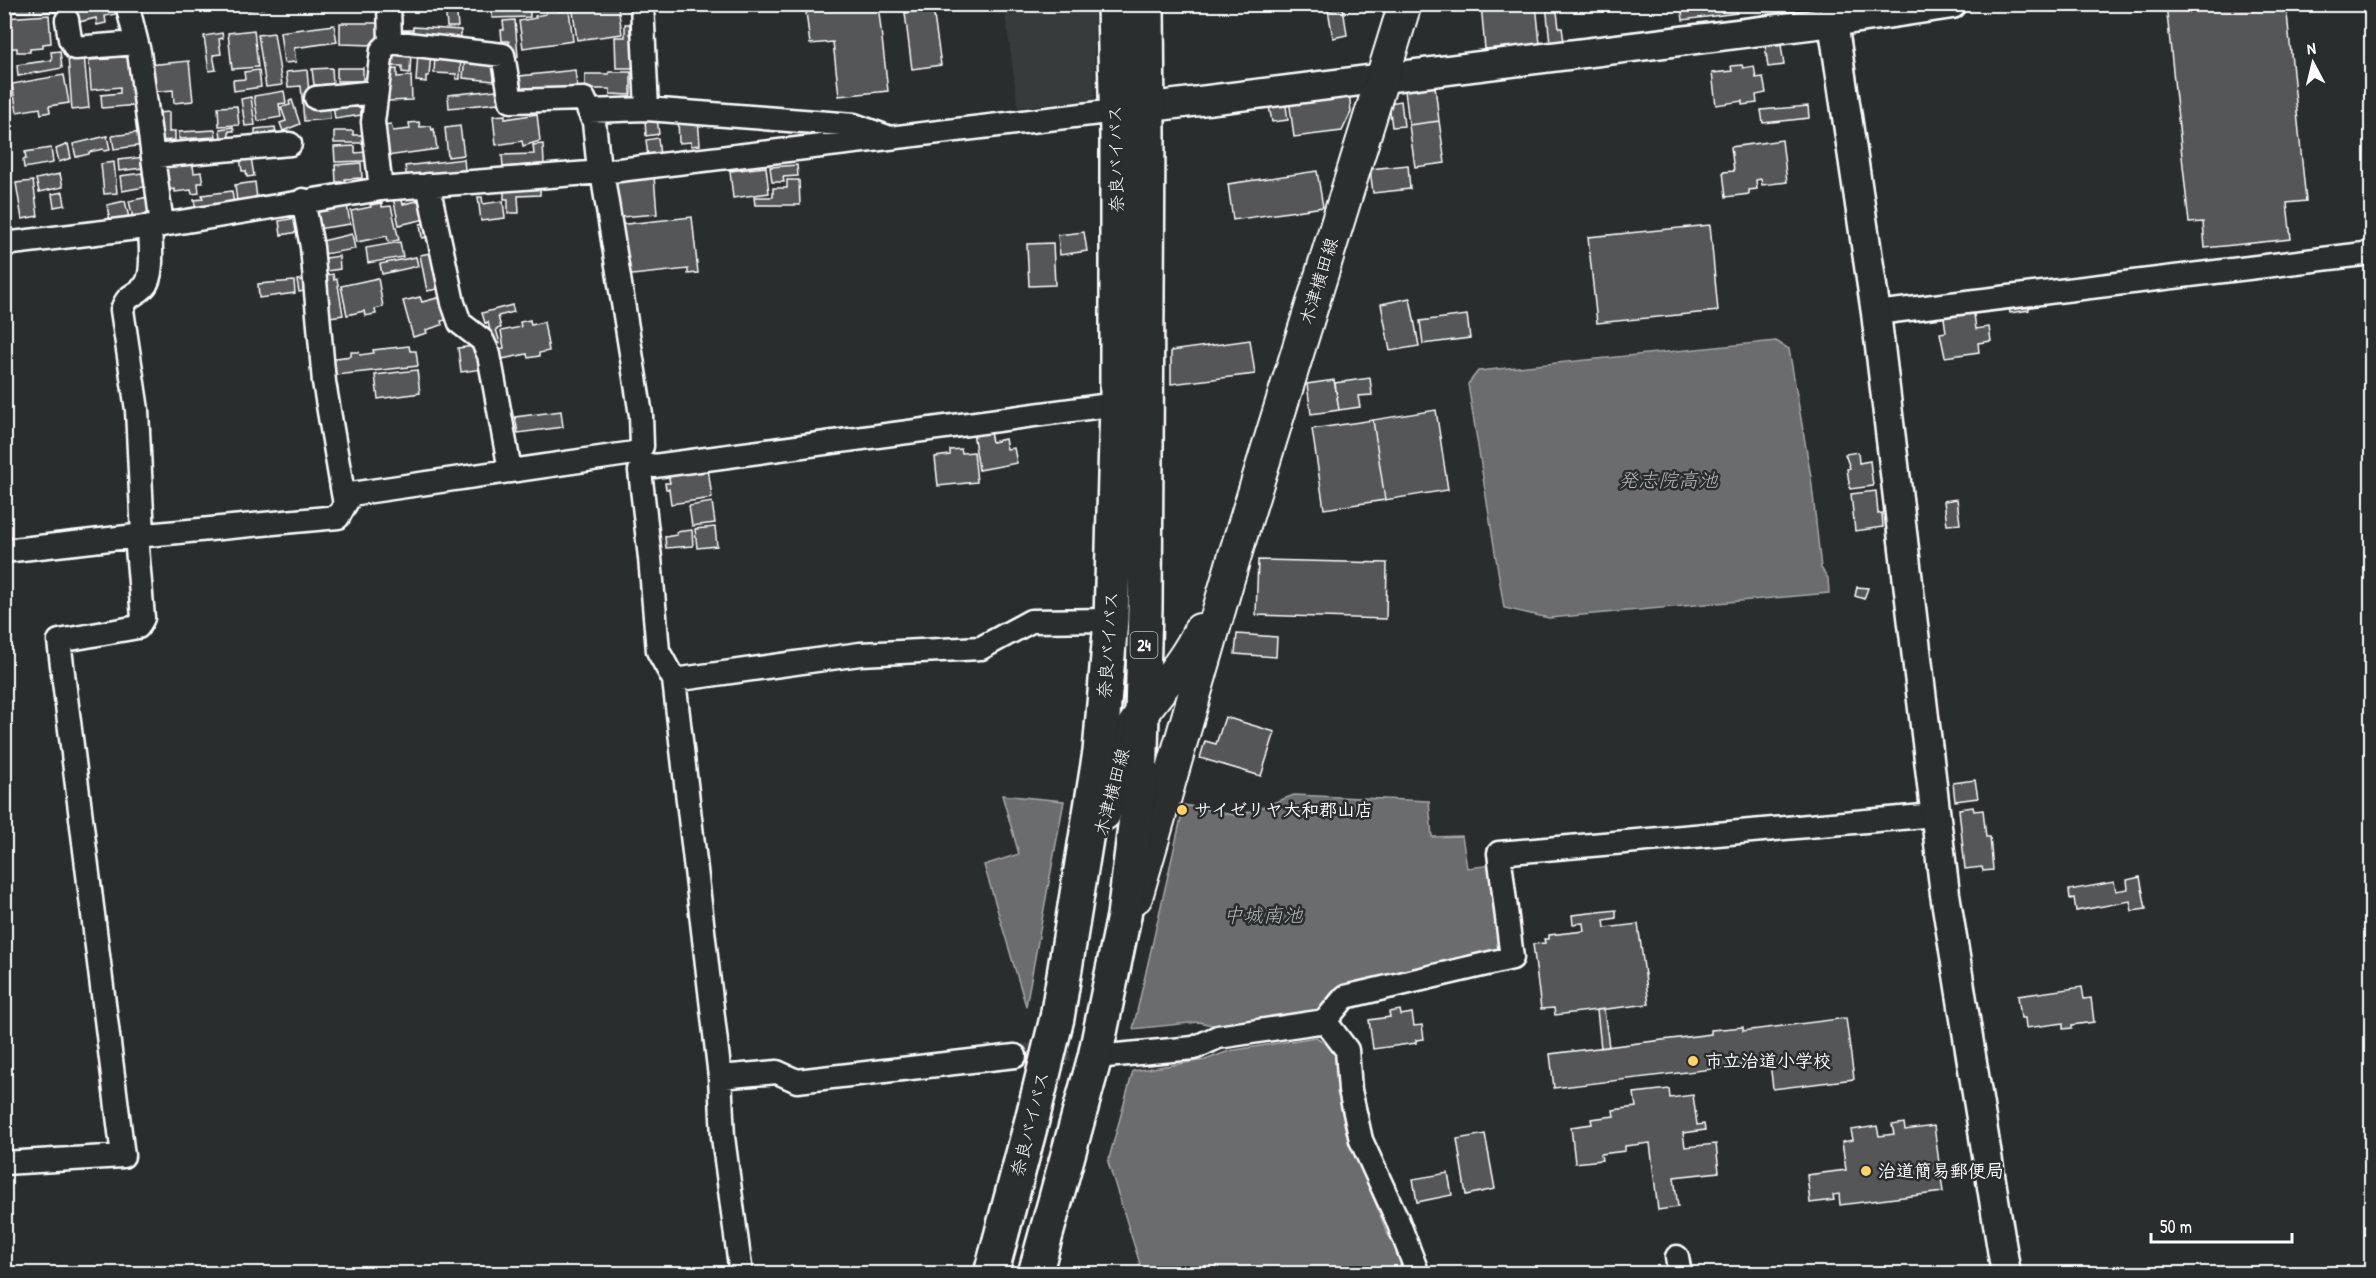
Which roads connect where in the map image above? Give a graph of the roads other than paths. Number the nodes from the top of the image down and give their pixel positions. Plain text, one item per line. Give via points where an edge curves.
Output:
1 (127, 4) edge
2 (389, 4) edge
3 (642, 4) edge
4 (1114, 4) edge
5 (1147, 4) edge
6 (1405, 4) edge
7 (1952, 4) edge
8 (67, 20) dead end
9 (1833, 22) junction
10 (390, 42) junction
11 (136, 43) junction
12 (1381, 78) junction
13 (376, 92) junction
14 (316, 98) dead end
15 (1148, 108) junction
16 (647, 109) junction
17 (590, 111) junction
18 (1116, 111) junction
19 (889, 138) junction
20 (290, 144) dead end
21 (153, 156) junction
22 (601, 171) junction
23 (428, 185) junction
24 (381, 189) junction
25 (303, 200) junction
26 (156, 225) junction
27 (4, 244) edge
28 (2372, 253) edge
29 (1876, 313) junction
30 (1116, 404) junction
31 (638, 458) junction
32 (510, 470) junction
33 (345, 504) junction
34 (140, 535) junction
35 (4, 551) edge
36 (1234, 558) junction
37 (1111, 620) junction
38 (674, 680) junction
39 (1143, 712) junction
40 (1935, 815) junction
41 (1076, 908) junction
42 (1124, 916) junction
43 (1325, 1021) junction
44 (1218, 1037) junction
45 (1129, 1044) tunnel mouth
46 (1015, 1056) tunnel mouth
47 (1095, 1057) junction
48 (720, 1077) junction
49 (4, 1162) edge
50 (741, 1274) edge
51 (991, 1274) edge
52 (1035, 1274) edge
53 (1418, 1274) edge
54 (2006, 1274) edge

1 - 11 street
2 - 10 street
3 - 16 street
4 - 18 highway, 奈良バイパス / 24
5 - 15 highway, 奈良バイパス / 24
6 - 12 main road, 木津横田線
7 - 9 street
8 - 11 street via 75,48
9 - 12 street
9 - 29 street
10 - 13 street via 382,50
10 - 17 street via 504,55 511,101 584,99
11 - 21 street
12 - 15 street
12 - 36 main road, 木津横田線
13 - 14 street
13 - 24 street via 373,122
15 - 18 street
15 - 39 highway, 奈良バイパス / 24
16 - 17 street
16 - 19 street via 854,125
17 - 22 street
18 - 19 street
18 - 30 highway, 奈良バイパス / 24
19 - 22 street
20 - 21 street
21 - 26 street
22 - 23 street
22 - 31 street via 640,415 642,446
23 - 24 street
23 - 32 street via 460,324 482,340 489,355
24 - 25 street
25 - 26 street
25 - 33 street via 312,247 324,382
26 - 27 street
26 - 34 street via 150,274 145,286 126,298 122,310 137,410
28 - 29 street
29 - 40 street
30 - 31 street via 654,466
30 - 37 highway, 奈良バイパス / 24
31 - 32 street
31 - 38 street via 658,651
32 - 33 street via 351,494
33 - 34 street via 338,517
34 - 35 street
34 - 49 street via 143,618 138,627 59,641 123,1156
36 - 39 main road, 木津横田線 via 1190,652
36 - 42 main road, 木津横田線 via 1136,898
37 - 38 street via 1031,621 981,648 860,654
37 - 41 highway, 奈良バイパス / 24 via 1100,752
38 - 48 street
39 - 41 main road, 木津横田線 via 1119,751 1098,842
39 - 42 highway, 奈良バイパス / 24 via 1140,785
40 - 43 street via 1499,853 1512,958 1345,997
40 - 54 street
41 - 51 highway, 奈良バイパス / 24 via 1057,1018
42 - 47 highway, 奈良バイパス / 24
43 - 44 street
43 - 53 street via 1347,1050 1350,1090 1361,1140
44 - 45 street
44 - 47 street via 1194,1048
46 - 48 street via 797,1081 777,1072
47 - 52 highway, 奈良バイパス / 24
48 - 50 street via 723,1137

